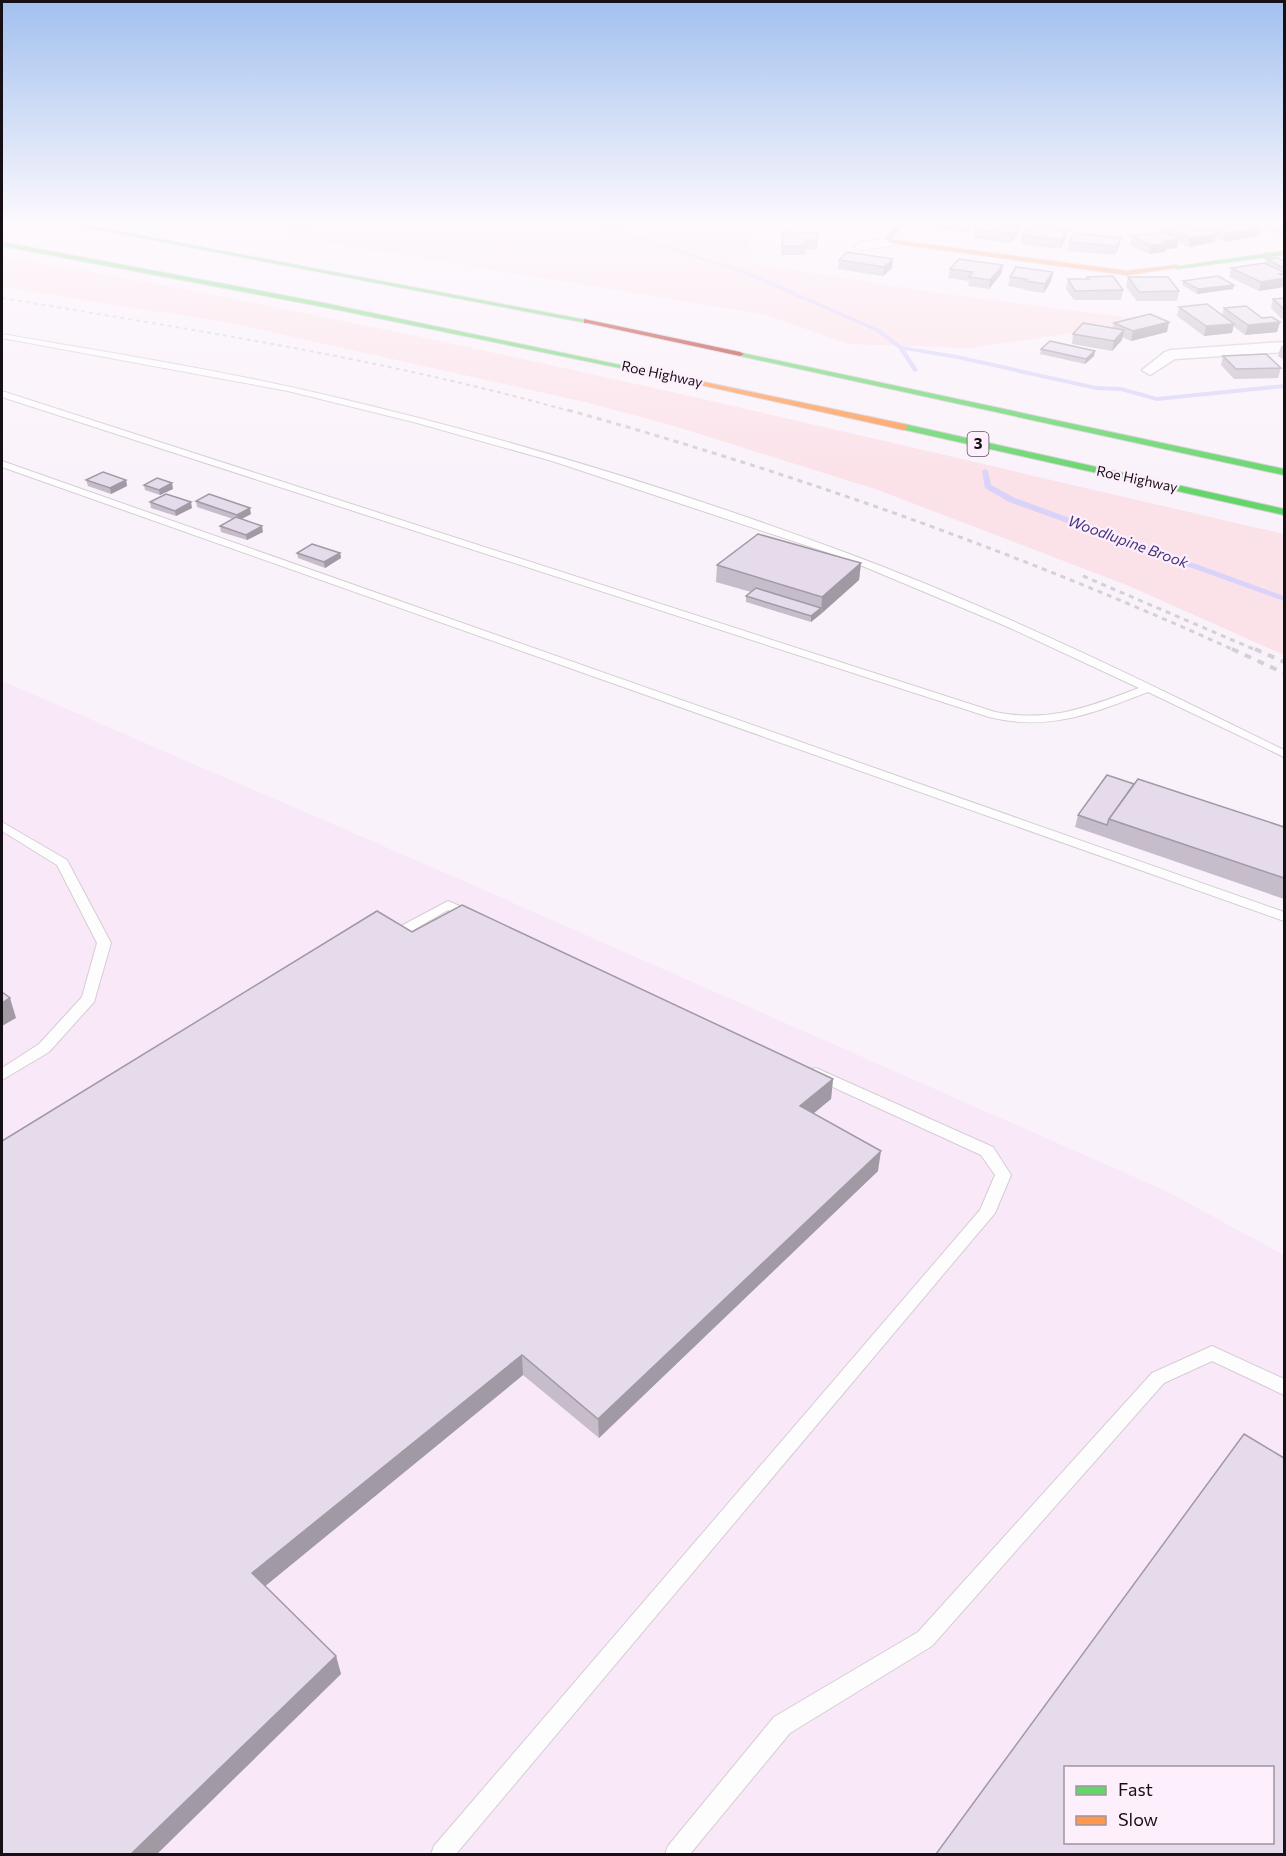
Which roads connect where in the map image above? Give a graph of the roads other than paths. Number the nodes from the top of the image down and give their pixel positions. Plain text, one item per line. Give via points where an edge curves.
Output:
1 (361, 312) edge
2 (546, 312) edge
3 (2, 336) edge
4 (1284, 347) edge
5 (1150, 370) dead end
6 (2, 394) edge
7 (2, 464) edge
8 (1284, 472) edge
9 (1284, 512) edge
10 (1150, 688) junction
11 (1284, 754) edge
12 (2, 826) edge
13 (1284, 917) edge
14 (491, 925) edge
15 (391, 938) edge
16 (804, 1068) edge
17 (2, 1075) edge
18 (1284, 1387) edge
19 (442, 1854) edge
20 (676, 1854) edge

1 - 9 main road, Roe Highway / 3
2 - 8 main road, 3
3 - 10 lane via 329,398 595,471 841,554 981,610
4 - 5 street via 1172,355
6 - 10 lane via 993,716 1024,722 1054,721
7 - 13 lane
10 - 11 lane
12 - 17 lane via 62,863 104,943 89,999 44,1048
14 - 15 lane via 448,905
16 - 19 lane via 987,1151 1003,1175 987,1213
18 - 20 lane via 1212,1353 1158,1378 924,1639 782,1725

